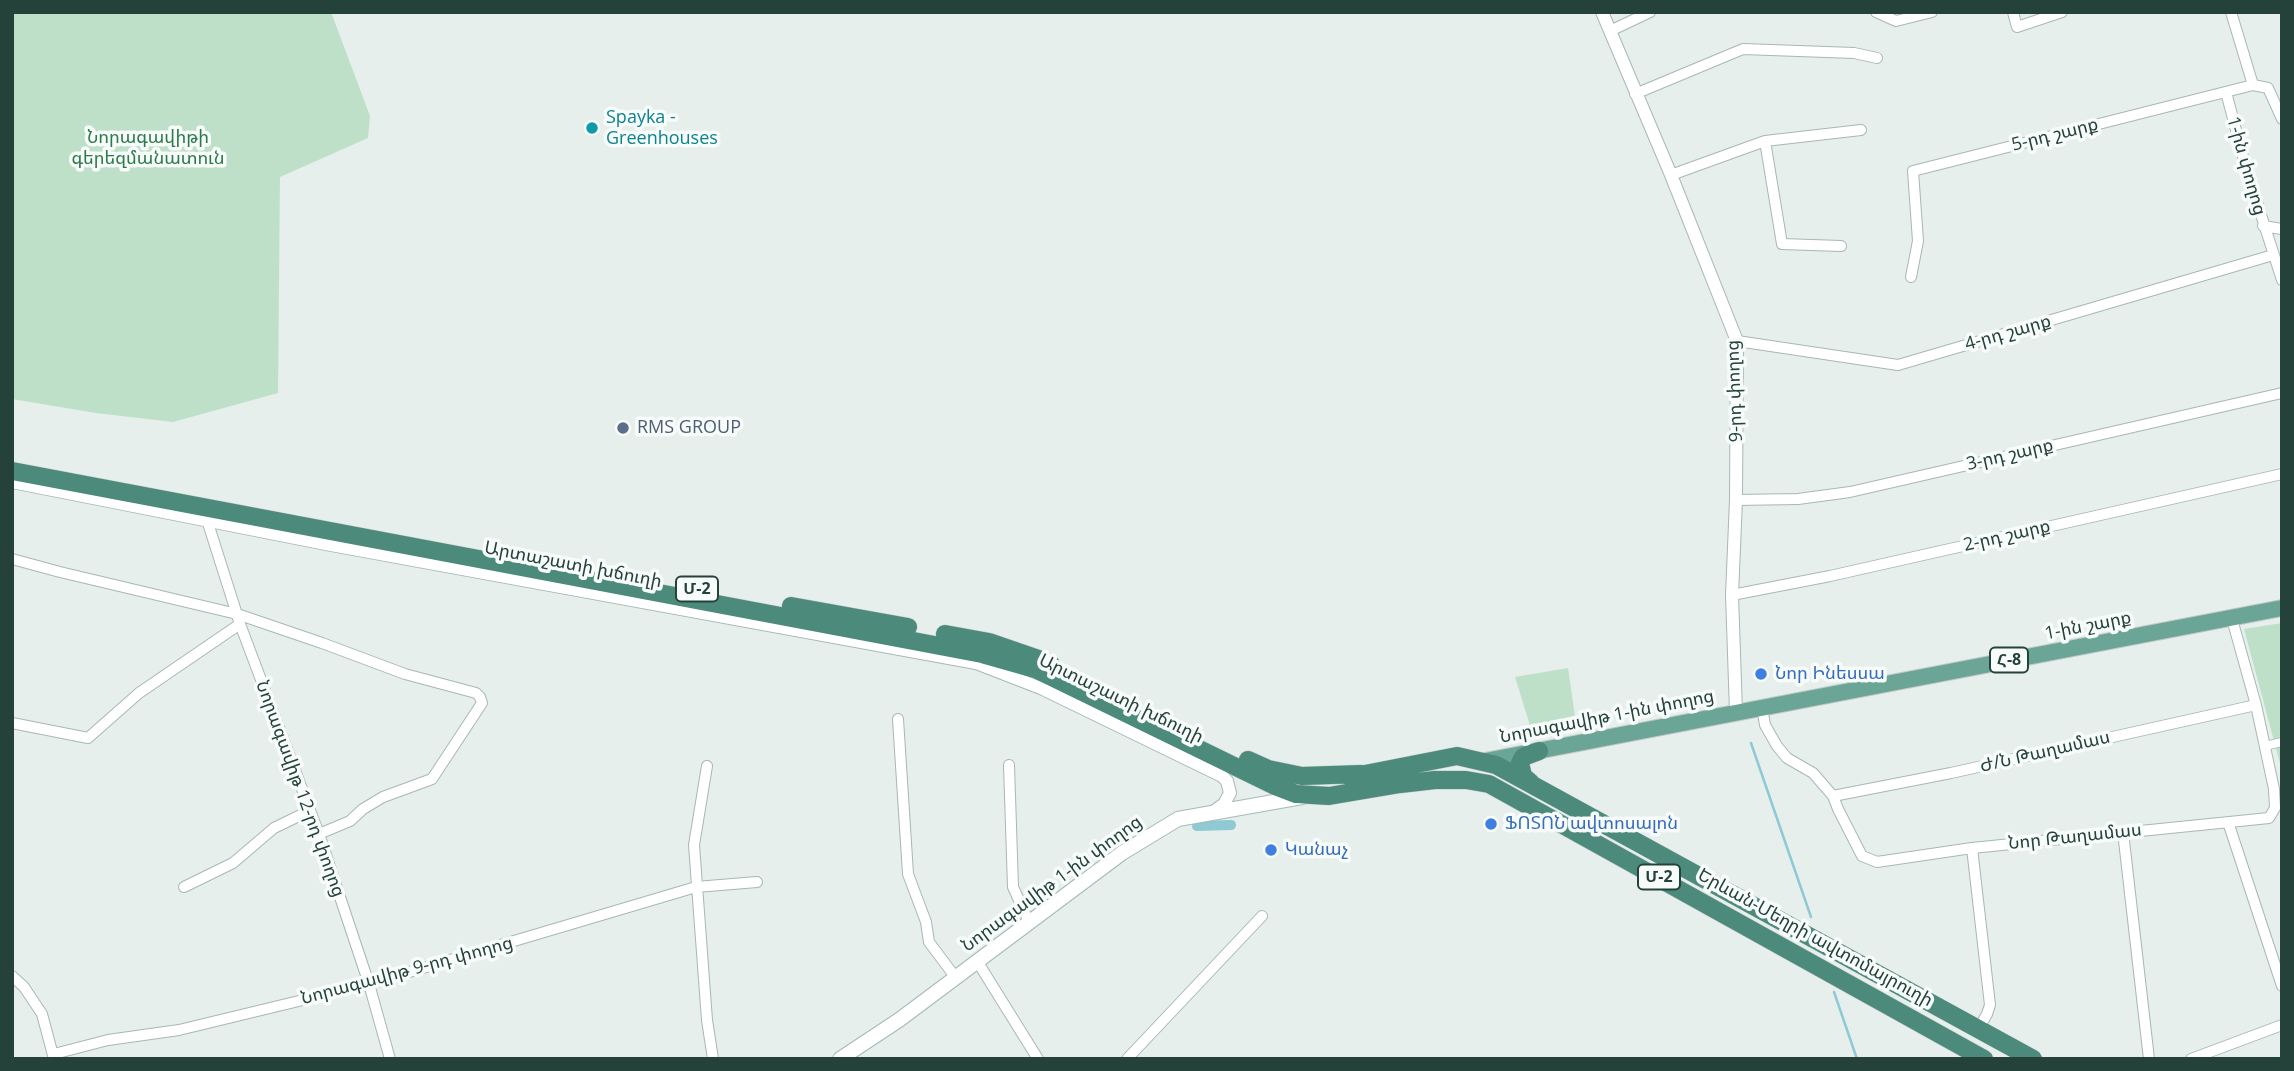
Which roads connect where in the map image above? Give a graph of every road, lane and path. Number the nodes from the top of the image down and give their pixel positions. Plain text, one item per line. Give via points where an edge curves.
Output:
1 (1602, 12) edge
2 (1650, 12) edge
3 (1876, 12) edge
4 (1932, 12) edge
5 (2013, 12) edge
6 (2062, 12) edge
7 (2231, 12) edge
8 (1611, 31) junction
9 (1877, 58) dead end
10 (2253, 85) junction
11 (2226, 92) junction
12 (1635, 94) junction
13 (2282, 119) edge
14 (1861, 130) dead end
15 (1765, 141) junction
16 (1671, 176) junction
17 (2263, 226) junction
18 (2282, 229) edge
19 (1841, 246) dead end
20 (2273, 255) junction
21 (1911, 277) dead end
22 (2282, 279) edge
23 (1737, 341) junction
24 (2282, 393) edge
25 (12, 460) edge
26 (12, 471) edge
27 (2282, 474) edge
28 (12, 482) edge
29 (1736, 500) junction
30 (207, 520) junction
31 (12, 559) edge
32 (1732, 595) junction
33 (2282, 608) edge
34 (2232, 618) junction
35 (238, 619) junction
36 (2256, 705) junction
37 (1762, 707) junction
38 (1736, 712) junction
39 (898, 719) dead end
40 (12, 723) edge
41 (2282, 742) edge
42 (2265, 746) junction
43 (1539, 751) junction
44 (1485, 761) junction
45 (1009, 765) dead end
46 (707, 766) dead end
47 (1361, 774) junction
48 (1400, 783) junction
49 (1534, 785) junction
50 (1309, 796) junction
51 (1833, 796) junction
52 (309, 811) junction
53 (1213, 812) junction
54 (2228, 822) junction
55 (2123, 832) junction
56 (319, 834) junction
57 (1972, 848) junction
58 (757, 882) dead end
59 (184, 887) dead end
60 (696, 887) junction
61 (1262, 916) dead end
62 (1029, 922) junction
63 (977, 961) junction
64 (12, 976) edge
65 (956, 978) junction
66 (369, 984) junction
67 (2282, 986) edge
68 (2282, 1025) edge
69 (1979, 1028) junction
70 (54, 1056) edge
71 (390, 1059) edge
72 (713, 1059) edge
73 (840, 1059) edge
74 (1038, 1059) edge
75 (1127, 1059) edge
76 (1984, 1059) edge
77 (2033, 1059) edge
78 (2149, 1059) edge
79 (2191, 1059) edge

1 - 8 street, 9-րդ փողոց
2 - 8 street
3 - 4 street via 1896,21
5 - 6 street via 2017,27
7 - 10 street
8 - 12 street, 9-րդ փողոց
9 - 12 street via 1743,49
10 - 11 street, 5-րդ շարք
10 - 13 street via 2268,88
11 - 17 street, 1-ին փողոց
11 - 21 street, 5-րդ շարք via 1913,171 1918,241
12 - 16 street, 9-րդ փողոց
14 - 15 street
15 - 16 street
15 - 19 street via 1782,244
16 - 23 street, 9-րդ փողոց
17 - 18 street
17 - 20 street, 1-ին փողոց
20 - 22 street, 1-ին փողոց
20 - 23 street, 4-րդ շարք via 1898,365
23 - 29 street, 9-րդ փողոց
24 - 29 street, 3-րդ շարք via 1850,492
25 - 47 highway, Արտաշատի խճուղի / Մ-2 via 989,642 1049,663 1268,769 1302,776
26 - 50 highway, Արտաշատի խճուղի / Մ-2 via 982,654 1035,669 1275,786
27 - 32 street, 2-րդ շարք
28 - 30 street, Արտաշատի խճուղի
29 - 32 street, 9-րդ փողոց
30 - 35 street, Նորագավիթ 12-րդ փողոց
30 - 53 street, Արտաշատի խճուղի via 976,663 1043,688 1222,776 1230,793
31 - 35 street
32 - 38 street, 9-րդ փողոց
33 - 34 main road, 1-ին շարք / Հ-8
34 - 36 street, Նոր Թաղամաս
34 - 37 main road, 1-ին շարք / Հ-8
35 - 40 street via 138,693 88,738
35 - 52 street, Նորագավիթ 12-րդ փողոց
35 - 56 street via 480,697 482,703 432,779 383,797 350,821
36 - 42 street, Նոր Թաղամաս
36 - 51 street, Ժ/Ն Թաղամաս
37 - 38 main road, 1-ին շարք / Հ-8
37 - 51 street, Նոր Թաղամաս via 1765,725 1777,746 1787,758 1813,773
38 - 43 main road, Նորագավիթ 1-ին փողոց / Հ-8
39 - 65 street via 908,874 929,942
41 - 42 street
42 - 54 street, Նոր Թաղամաս via 2275,808 2269,818
43 - 44 main road, Նորագավիթ 1-ին փողոց / Հ-8
43 - 49 highway via 1523,758 1519,767
44 - 47 highway, Երևան-Մեղրի ավտոմայրուղի / Մ-2 via 1457,756
44 - 48 highway, Մ-2
44 - 49 highway, Երևան-Մեղրի ավտոմայրուղի / Մ-2
45 - 62 street via 1013,887
46 - 60 street via 694,845
47 - 50 highway, Մ-2 via 1324,785
48 - 50 highway, Երևան-Մեղրի ավտոմայրուղի / Մ-2
48 - 76 highway, Երևան-Մեղրի ավտոմայրուղի / Մ-2 via 1466,780 1501,789
49 - 69 highway, Երևան-Մեղրի ավտոմայրուղի / Մ-2
50 - 53 main road, Նորագավիթ 1-ին փողոց
51 - 57 street, Նոր Թաղամաս via 1862,856 1877,862
52 - 56 street, Նորագավիթ 12-րդ փողոց
52 - 59 street via 274,828 233,863
53 - 62 main road, Նորագավիթ 1-ին փողոց via 1178,819 1122,853
54 - 55 street, Նոր Թաղամաս
54 - 67 street
55 - 57 street, Նոր Թաղամաս
55 - 78 street
56 - 66 street, Նորագավիթ 12-րդ փողոց
57 - 69 street via 1990,1005
58 - 60 street, Նորագավիթ 9-րդ փողոց
60 - 66 street, Նորագավիթ 9-րդ փողոց
60 - 72 street
61 - 75 street
62 - 63 main road, Նորագավիթ 1-ին փողոց
63 - 65 main road, Նորագավիթ 1-ին փողոց
63 - 74 street
64 - 70 street via 42,1014
65 - 73 main road, Նորագավիթ 1-ին փողոց
66 - 70 street, Նորագավիթ 9-րդ փողոց via 179,1030 108,1040
66 - 71 street, Նորագավիթ 12-րդ փողոց
68 - 79 street
69 - 77 highway, Երևան-Մեղրի ավտոմայրուղի / Մ-2

